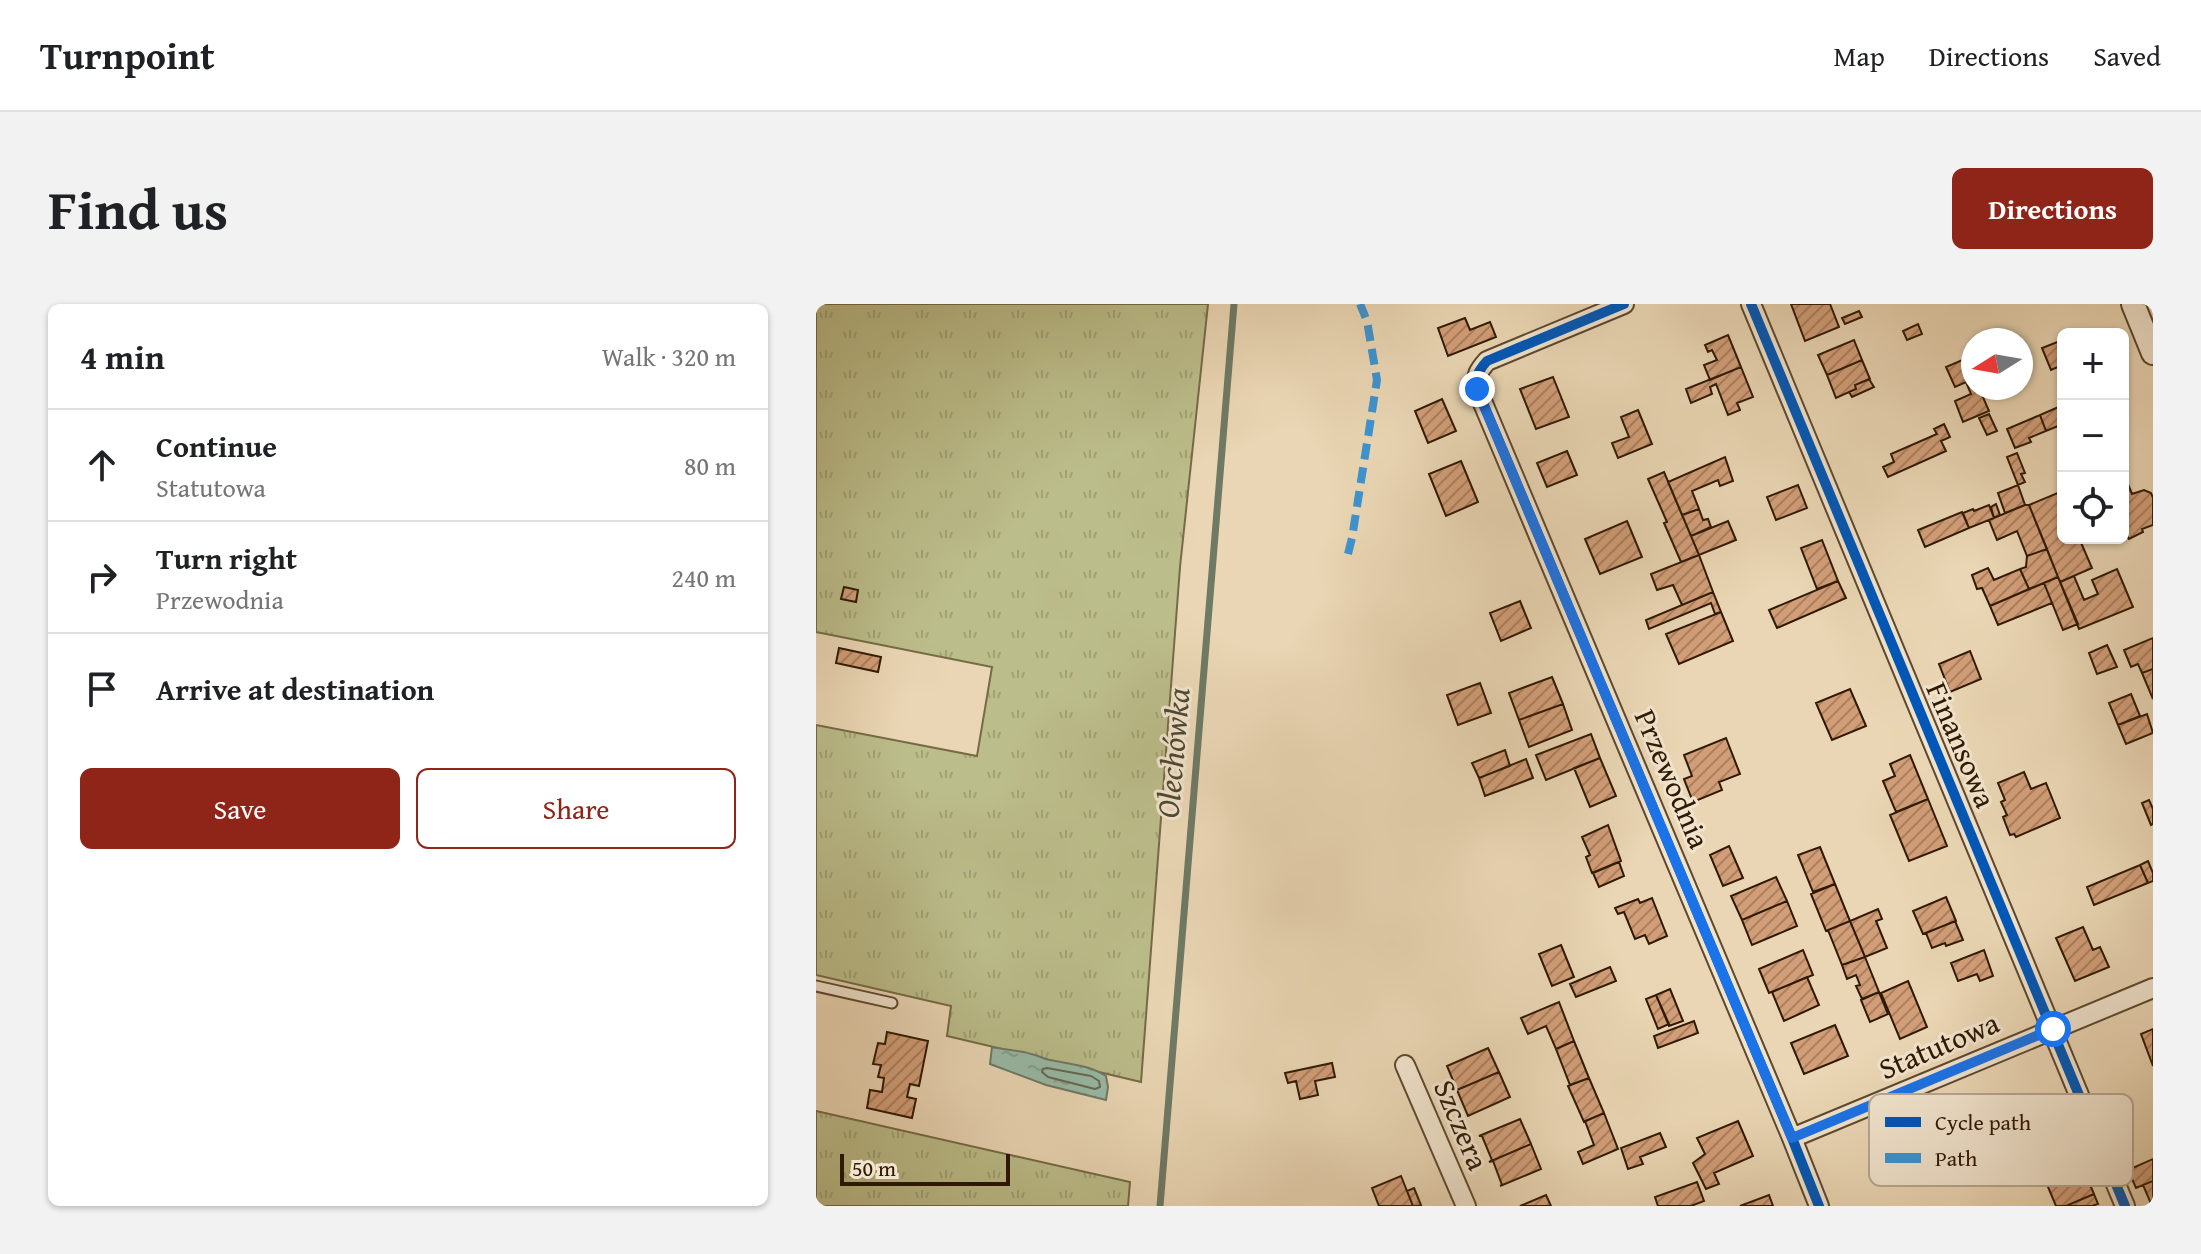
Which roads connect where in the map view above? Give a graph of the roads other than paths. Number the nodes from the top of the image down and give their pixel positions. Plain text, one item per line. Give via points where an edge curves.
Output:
1 (1624, 304) edge
2 (1751, 304) edge
3 (2133, 304) edge
4 (2153, 353) edge
5 (816, 986) edge
6 (2153, 988) edge
7 (892, 1003) dead end
8 (2053, 1029) junction
9 (1405, 1065) dead end
10 (1897, 1094) edge
11 (2079, 1094) edge
12 (1869, 1106) edge
13 (1792, 1138) junction
14 (2117, 1186) edge
15 (1466, 1206) edge
16 (1819, 1206) edge
17 (2125, 1206) edge

1 - 13 street, Przewodnia via 1487,361 1477,374 1477,389
2 - 8 street, Finansowa
3 - 4 street
5 - 7 lane
6 - 8 street, Statutowa
8 - 10 street, Statutowa
8 - 11 street, Finansowa
9 - 15 street, Szczera
12 - 13 street, Statutowa
13 - 16 street, Przewodnia
14 - 17 street, Finansowa

